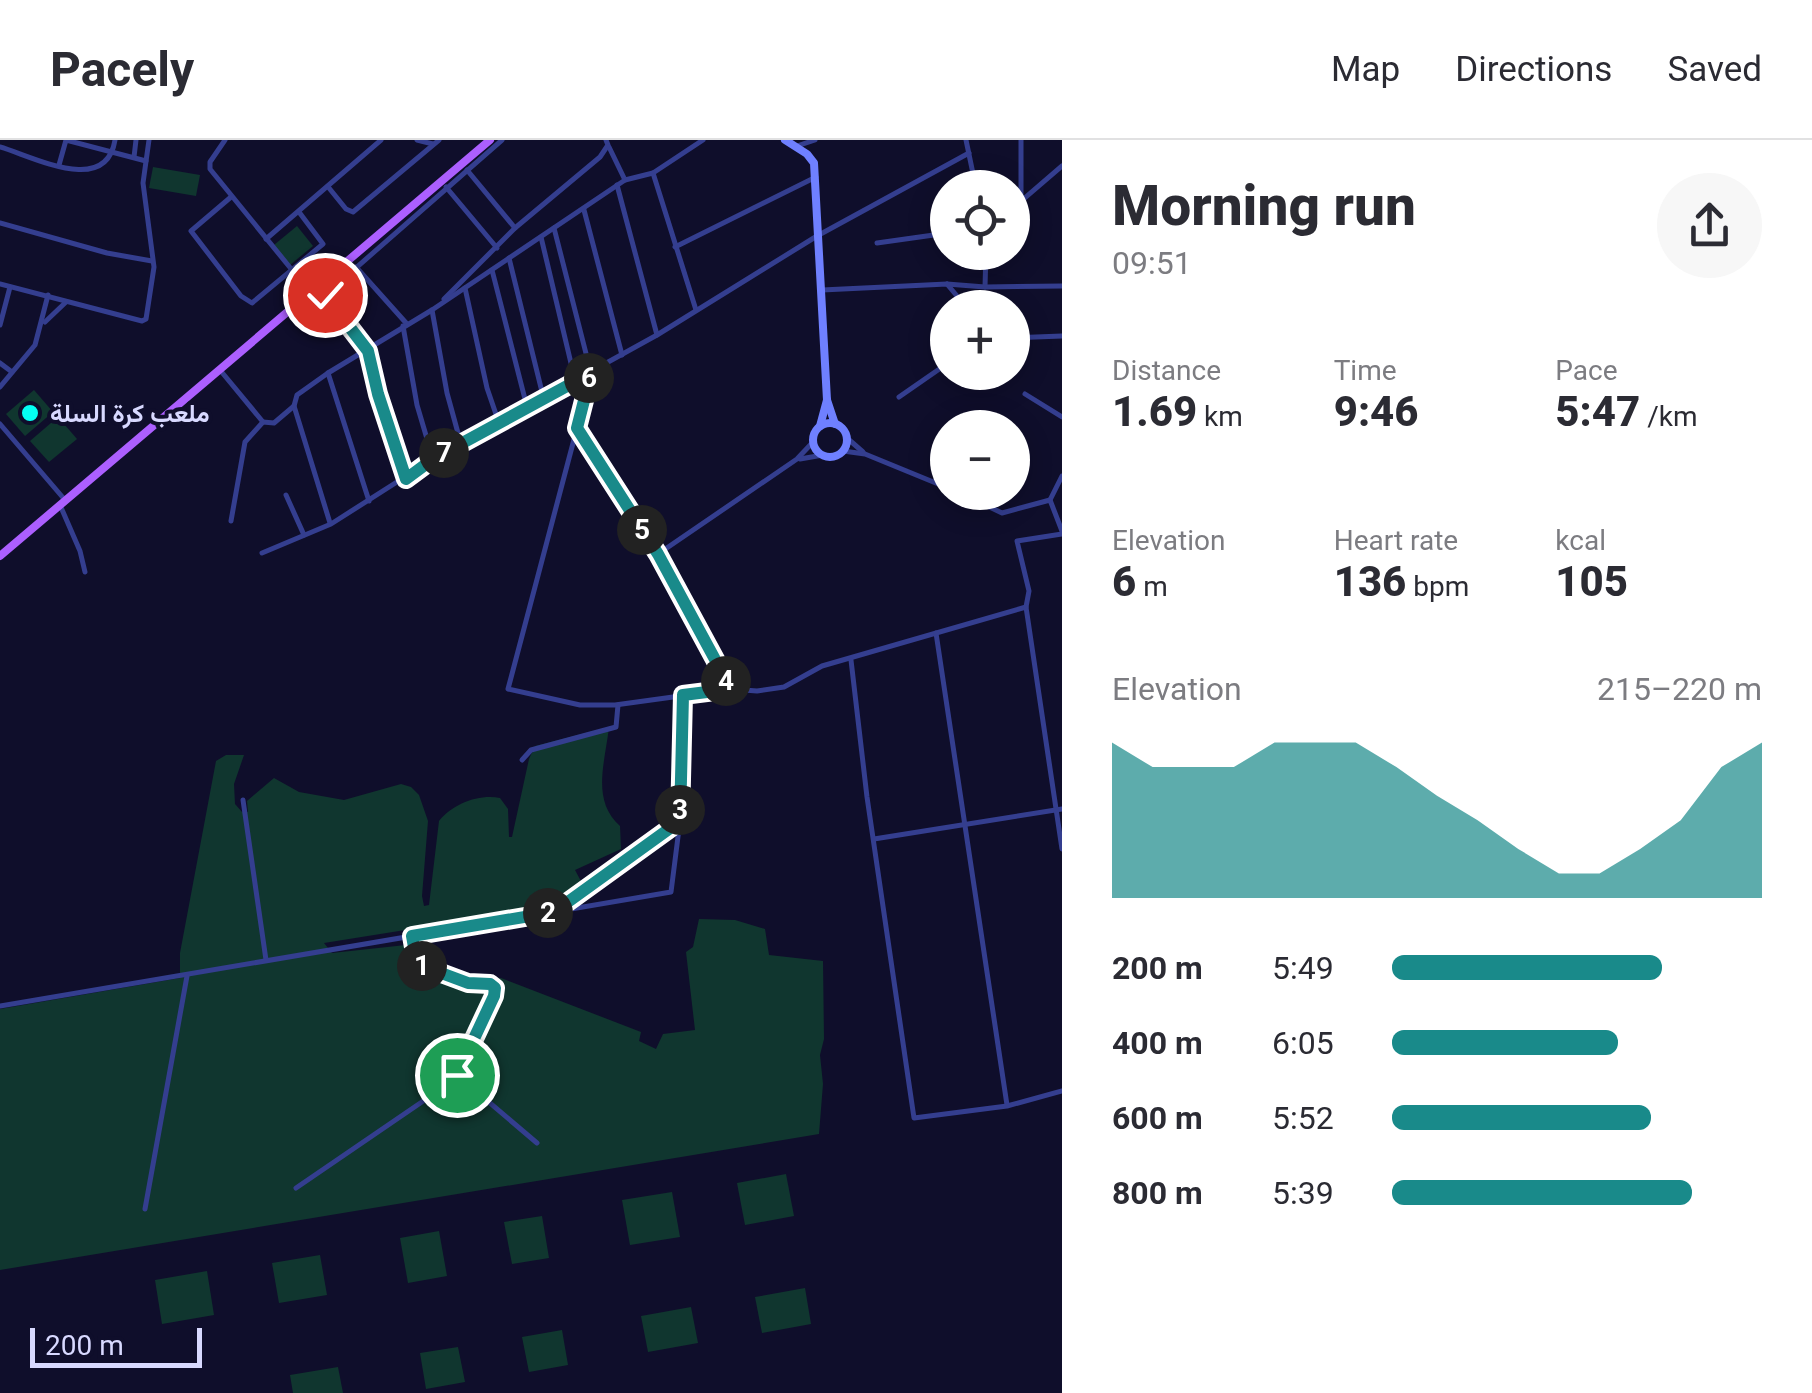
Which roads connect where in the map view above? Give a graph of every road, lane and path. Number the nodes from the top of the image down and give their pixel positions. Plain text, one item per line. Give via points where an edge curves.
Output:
1 (6, 140) edge
2 (114, 140) edge
3 (136, 140) edge
4 (149, 140) edge
5 (226, 140) edge
6 (381, 140) edge
7 (417, 140) edge
8 (490, 140) edge
9 (502, 140) edge
10 (703, 140) edge
11 (784, 140) edge
12 (815, 140) edge
13 (966, 140) edge
14 (1022, 140) edge
15 (436, 142) edge
16 (607, 142) edge
17 (94, 144) edge
18 (797, 146) junction
19 (3, 148) edge
20 (113, 152) junction
21 (969, 154) junction
22 (134, 158) junction
23 (146, 161) junction
24 (59, 165) junction
25 (1062, 166) edge
26 (468, 170) junction
27 (972, 170) edge
28 (1022, 170) edge
29 (653, 173) junction
30 (817, 176) junction
31 (625, 180) junction
32 (617, 185) junction
33 (446, 187) junction
34 (328, 188) junction
35 (1030, 196) edge
36 (231, 197) junction
37 (584, 210) junction
38 (299, 212) junction
39 (0, 222) edge
40 (515, 228) junction
41 (554, 228) junction
42 (930, 235) edge
43 (817, 236) junction
44 (541, 237) junction
45 (266, 238) junction
46 (877, 242) dead end
47 (675, 247) junction
48 (496, 248) junction
49 (509, 258) junction
50 (153, 261) junction
51 (356, 267) junction
52 (292, 270) junction
53 (492, 270) junction
54 (985, 270) edge
55 (0, 284) edge
56 (947, 284) junction
57 (317, 286) junction
58 (1062, 286) edge
59 (10, 287) junction
60 (985, 287) junction
61 (465, 288) junction
62 (822, 290) junction
63 (952, 290) edge
64 (48, 295) junction
65 (325, 295) junction
66 (67, 301) junction
67 (432, 310) junction
68 (696, 310) junction
69 (0, 324) edge
70 (42, 324) junction
71 (405, 325) junction
72 (657, 336) junction
73 (1062, 336) edge
74 (1030, 337) edge
75 (368, 351) junction
76 (622, 355) junction
77 (0, 363) edge
78 (220, 370) junction
79 (12, 372) junction
80 (328, 373) junction
81 (591, 373) junction
82 (930, 375) edge
83 (576, 381) junction
84 (0, 387) edge
85 (1025, 394) dead end
86 (899, 396) dead end
87 (544, 400) junction
88 (827, 400) junction
89 (294, 406) junction
90 (527, 408) junction
91 (1062, 416) edge
92 (263, 422) junction
93 (499, 422) junction
94 (836, 424) junction
95 (0, 426) edge
96 (820, 426) junction
97 (577, 428) junction
98 (847, 438) junction
99 (813, 442) junction
100 (461, 444) junction
101 (843, 451) junction
102 (865, 454) junction
103 (823, 456) junction
104 (433, 459) junction
105 (797, 459) junction
106 (1062, 476) edge
107 (406, 479) junction
108 (930, 481) edge
109 (286, 495) dead end
110 (1050, 500) junction
111 (370, 501) junction
112 (62, 502) junction
113 (1030, 505) edge
114 (231, 521) dead end
115 (331, 524) junction
116 (1062, 532) edge
117 (304, 535) junction
118 (262, 553) dead end
119 (658, 554) junction
120 (0, 556) edge
121 (85, 572) dead end
122 (1026, 607) junction
123 (936, 633) junction
124 (851, 660) junction
125 (731, 689) junction
126 (683, 695) junction
127 (618, 705) junction
128 (522, 760) dead end
129 (243, 800) dead end
130 (1059, 810) edge
131 (680, 821) junction
132 (964, 824) junction
133 (874, 839) junction
134 (1062, 849) edge
135 (554, 912) junction
136 (412, 936) junction
137 (266, 960) junction
138 (187, 974) junction
139 (0, 1006) edge
140 (457, 1075) junction
141 (1062, 1092) edge
142 (1007, 1106) junction
143 (537, 1142) dead end
144 (296, 1188) dead end
145 (145, 1209) dead end

1 - 19 street
2 - 20 street
3 - 22 street
4 - 23 street
5 - 36 street via 209,165
6 - 34 street
7 - 15 street
8 - 57 main road
9 - 26 street
10 - 29 street
11 - 18 street
12 - 18 street
13 - 21 street
14 - 28 street
15 - 34 street via 353,212
16 - 31 street
16 - 40 street via 600,157
17 - 20 street
17 - 24 street via 66,140
18 - 30 street
19 - 24 street
20 - 22 street
20 - 24 street via 106,165 89,172
21 - 27 street
21 - 43 street
22 - 23 street
23 - 50 street
25 - 35 street
26 - 33 street
26 - 40 street
29 - 31 street
29 - 47 street
30 - 43 street
30 - 47 street
31 - 32 street
32 - 37 street
32 - 72 street
33 - 48 street
33 - 51 street
34 - 38 street
36 - 45 street
36 - 52 street via 192,231 241,296 252,302
37 - 41 street
37 - 76 street
38 - 45 street
38 - 52 street via 323,244
39 - 50 street
40 - 48 street
41 - 44 street
41 - 81 street
42 - 46 street
43 - 62 street
43 - 68 street
44 - 49 street
44 - 83 street
45 - 52 street
47 - 68 street
48 - 67 street
49 - 53 street
49 - 87 street
50 - 66 street via 142,321
51 - 65 street
51 - 71 street
53 - 61 street
53 - 90 street
54 - 60 street
55 - 59 street
56 - 60 street
56 - 62 street
56 - 63 street
57 - 65 street
57 - 78 main road
58 - 60 street
59 - 64 street
59 - 69 street
61 - 67 street
61 - 93 street
62 - 88 street
64 - 66 street
64 - 70 street
65 - 75 street
66 - 70 street
67 - 71 street
67 - 100 street
68 - 72 street
70 - 79 street
71 - 75 street
71 - 104 street
72 - 76 street
73 - 74 street
75 - 80 street
75 - 107 street
76 - 81 street
77 - 79 street
78 - 92 street
78 - 112 main road
79 - 84 street
80 - 89 street via 297,395
80 - 111 street
81 - 83 street
81 - 97 street
82 - 86 street
83 - 87 street
85 - 91 street
87 - 90 street
88 - 94 street
88 - 96 street
89 - 92 street via 274,423
89 - 115 street
90 - 93 street
92 - 114 street via 245,442
93 - 100 street
94 - 96 street
94 - 98 street
95 - 112 street
96 - 99 street
97 - 119 street
97 - 127 street via 508,689 580,705
98 - 101 street
98 - 102 street
99 - 103 street
99 - 105 street
100 - 104 street
101 - 102 street
101 - 103 street
102 - 108 street
103 - 105 street
104 - 107 street
105 - 119 street
106 - 110 street
107 - 111 street
109 - 117 street
110 - 113 street
110 - 116 street
111 - 115 street
112 - 120 main road
112 - 121 street
115 - 117 street
116 - 122 street via 1017,540 1030,590
117 - 118 street
119 - 125 street
122 - 123 street
122 - 130 street
123 - 124 street
123 - 132 street
124 - 125 street via 822,666 784,687
124 - 133 street
125 - 126 street
126 - 127 street
126 - 131 street
127 - 128 street via 616,726 531,750
129 - 137 street
130 - 132 street
130 - 134 street
131 - 135 street
131 - 135 street via 672,892
132 - 133 street
132 - 142 street
133 - 142 street via 914,1118
135 - 136 street
136 - 137 street
136 - 140 street via 417,964 495,988
137 - 138 street
138 - 139 street
138 - 145 street
140 - 143 street
140 - 144 street
141 - 142 street

